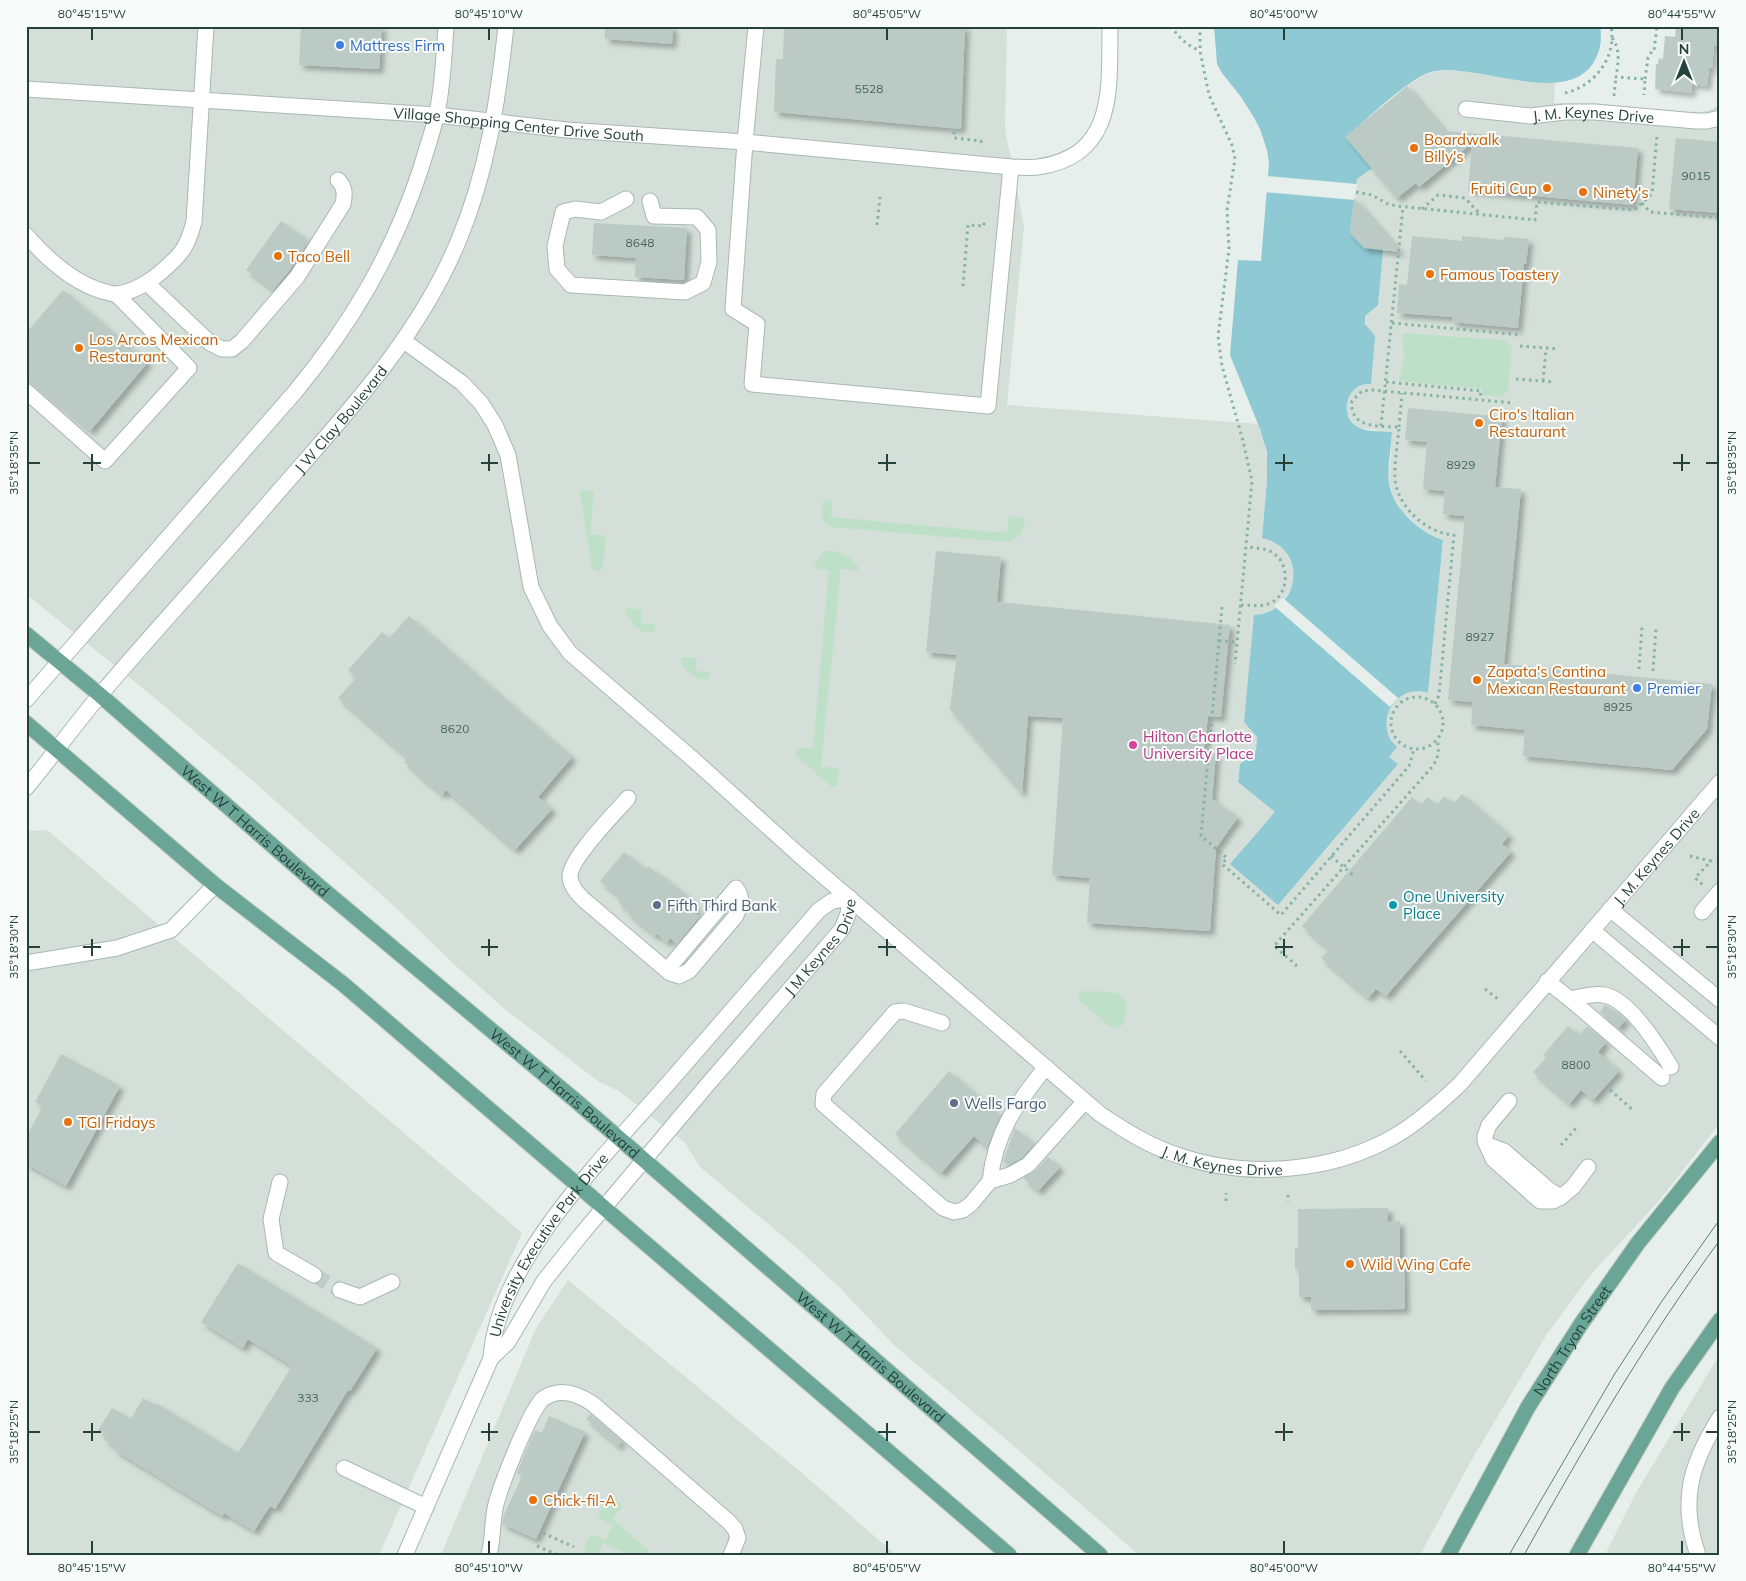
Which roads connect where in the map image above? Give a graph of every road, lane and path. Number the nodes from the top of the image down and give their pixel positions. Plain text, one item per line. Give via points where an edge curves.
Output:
1 (206, 26) edge
2 (446, 26) edge
3 (506, 26) edge
4 (756, 26) edge
5 (1110, 26) edge
6 (1171, 26) edge
7 (1200, 26) edge
8 (1611, 26) edge
9 (1658, 26) edge
10 (1612, 38) junction
11 (1200, 51) junction
12 (1616, 77) junction
13 (1645, 79) junction
14 (26, 89) edge
15 (1614, 95) dead end
16 (1644, 95) dead end
17 (1562, 98) dead end
18 (202, 100) junction
19 (1466, 109) dead end
20 (437, 115) junction
21 (1720, 118) edge
22 (493, 121) junction
23 (1658, 130) dead end
24 (745, 142) junction
25 (1011, 167) junction
26 (338, 180) dead end
27 (1356, 192) dead end
28 (880, 197) dead end
29 (626, 200) dead end
30 (650, 201) dead end
31 (1642, 203) junction
32 (1403, 207) junction
33 (1422, 209) junction
34 (1480, 215) junction
35 (1720, 218) edge
36 (984, 221) dead end
37 (877, 225) dead end
38 (26, 235) edge
39 (147, 282) junction
40 (963, 286) dead end
41 (116, 294) junction
42 (1392, 323) junction
43 (1522, 335) dead end
44 (404, 341) junction
45 (1520, 346) dead end
46 (1546, 348) junction
47 (1558, 349) dead end
48 (1516, 379) dead end
49 (1543, 381) junction
50 (1386, 382) junction
51 (1555, 382) dead end
52 (26, 391) edge
53 (1385, 391) junction
54 (1402, 393) junction
55 (1480, 400) junction
56 (1514, 403) dead end
57 (1513, 415) dead end
58 (1552, 419) dead end
59 (1381, 426) junction
60 (1399, 427) junction
61 (1247, 547) junction
62 (1241, 605) junction
63 (1222, 607) dead end
64 (1642, 627) dead end
65 (1656, 628) dead end
66 (26, 634) edge
67 (1219, 641) junction
68 (1237, 642) junction
69 (60, 662) junction
70 (1235, 664) dead end
71 (1639, 669) dead end
72 (1653, 671) dead end
73 (100, 695) junction
74 (26, 700) edge
75 (1394, 702) dead end
76 (1435, 704) junction
77 (1398, 706) junction
78 (26, 722) edge
79 (1437, 740) junction
80 (1414, 748) junction
81 (58, 750) junction
82 (1720, 782) edge
83 (26, 788) edge
84 (628, 798) dead end
85 (1332, 856) junction
86 (1690, 856) dead end
87 (1344, 867) junction
88 (1354, 876) dead end
89 (215, 885) junction
90 (736, 888) dead end
91 (1718, 894) edge
92 (850, 898) junction
93 (1610, 909) junction
94 (1702, 912) dead end
95 (1592, 930) junction
96 (26, 964) edge
97 (1297, 966) dead end
98 (1547, 981) junction
99 (1485, 989) dead end
100 (1570, 999) junction
101 (1499, 1000) dead end
102 (1720, 1000) edge
103 (942, 1023) dead end
104 (1720, 1038) edge
105 (1400, 1051) dead end
106 (1046, 1067) junction
107 (1426, 1081) dead end
108 (1610, 1090) dead end
109 (1085, 1101) junction
110 (1509, 1101) dead end
111 (1634, 1111) dead end
112 (1578, 1126) dead end
113 (619, 1140) junction
114 (1720, 1142) edge
115 (1561, 1145) dead end
116 (644, 1161) junction
117 (1588, 1167) dead end
118 (990, 1181) junction
119 (280, 1182) dead end
120 (580, 1186) junction
121 (1226, 1192) dead end
122 (1288, 1195) dead end
123 (1226, 1200) dead end
124 (1288, 1202) dead end
125 (604, 1206) junction
126 (314, 1275) tunnel mouth
127 (392, 1282) dead end
128 (340, 1290) tunnel mouth
129 (1720, 1320) edge
130 (491, 1358) junction
131 (1720, 1417) edge
132 (344, 1468) dead end
133 (426, 1507) junction
134 (543, 1533) dead end
135 (538, 1546) dead end
136 (574, 1547) dead end
137 (405, 1555) edge
138 (489, 1555) edge
139 (558, 1555) edge
140 (731, 1555) edge
141 (1009, 1555) edge
142 (1100, 1555) edge
143 (1448, 1555) edge
144 (1577, 1555) edge
145 (1698, 1555) edge

1 - 18 street
2 - 20 street
3 - 22 street, J W Clay Boulevard
4 - 24 street
5 - 25 street, Village Shopping Center Drive South via 1108,98 1101,126 1086,147 1064,161 1038,167
6 - 11 path via 1189,46
7 - 11 path
8 - 10 path
9 - 13 path
10 - 12 path via 1618,51
10 - 17 path via 1606,61 1597,75 1581,87 1562,93
11 - 61 path via 1209,95 1234,153 1235,166 1227,210 1229,249 1218,341 1251,472
12 - 13 path
12 - 15 path
13 - 16 path
14 - 18 street, Village Shopping Center Drive South
18 - 20 street, Village Shopping Center Drive South
18 - 39 street via 192,228 187,244 174,262
19 - 21 street, J. M. Keynes Drive via 1530,116 1580,112 1696,121
20 - 22 street, Village Shopping Center Drive South
20 - 69 street via 410,202 390,247 373,282 324,358
22 - 24 street, Village Shopping Center Drive South via 567,130
22 - 44 street, J W Clay Boulevard via 480,180 457,244 426,306
23 - 31 path via 1652,194
24 - 25 street, Village Shopping Center Drive South
24 - 25 street via 733,309 757,324 752,384 988,406
26 - 39 street via 345,194 344,204 297,277 242,341 232,348 210,343
27 - 32 path
28 - 37 path
29 - 30 street via 601,212 575,208 563,212 555,246 557,269 571,285 684,292 702,282 709,262 708,230 697,217 654,216
31 - 34 path via 1634,210 1537,202 1535,220
31 - 35 path via 1650,212
32 - 33 path
32 - 42 path
33 - 34 path
33 - 34 path via 1438,195 1465,198
36 - 40 path via 984,226 968,225
38 - 41 street via 75,280
39 - 41 street
41 - 52 street via 189,368 105,460
42 - 43 path
42 - 50 path
44 - 73 street, J W Clay Boulevard via 366,392
44 - 92 street, J. M. Keynes Drive via 462,383 495,425 508,455 531,586 541,611 563,645
45 - 46 path
46 - 47 path
46 - 49 path
48 - 49 path
49 - 51 path
50 - 53 path
50 - 55 path via 1480,391
53 - 54 path
53 - 59 path
53 - 59 path via 1362,391 1352,405 1359,421
54 - 55 path
54 - 60 path
55 - 56 path
57 - 58 path
59 - 60 path
60 - 76 path via 1395,477 1399,493 1409,510 1421,521 1439,532 1454,535 1439,695
61 - 62 path
61 - 62 path via 1275,554 1286,575 1281,591 1272,602
62 - 68 path
63 - 67 path
64 - 71 path
65 - 72 path
66 - 69 main road, West W T Harris Boulevard
67 - 68 path
67 - 85 path via 1201,836 1227,858 1222,864 1280,915
68 - 70 path
69 - 73 main road, West W T Harris Boulevard
69 - 74 street
73 - 81 street, J W Clay Boulevard
73 - 113 main road, West W T Harris Boulevard via 320,888
75 - 77 path
76 - 77 path via 1417,697
76 - 79 path via 1444,722
77 - 80 path via 1392,718 1392,731 1402,744
78 - 81 main road
79 - 80 path via 1429,746
79 - 87 path via 1438,756 1432,767
80 - 85 path via 1409,766
81 - 83 street, J W Clay Boulevard
81 - 89 main road
82 - 93 street, J. M. Keynes Drive
84 - 90 street via 577,858 571,879 580,896 667,970 676,976 689,971 735,918 741,899
85 - 87 path
86 - 91 path via 1711,861 1695,878
87 - 88 path
87 - 97 path via 1274,946
89 - 96 street via 171,930 116,948
89 - 120 main road via 343,984
91 - 94 street
92 - 106 street, J. M. Keynes Drive
92 - 113 street, J M Keynes Drive via 832,901 819,910
92 - 116 street, J M Keynes Drive via 842,929
93 - 95 street, J. M. Keynes Drive
93 - 102 street, J. M. Keynes Drive
95 - 98 street, J. M. Keynes Drive
95 - 104 street
98 - 100 street
98 - 109 street, J. M. Keynes Drive via 1460,1084 1430,1112 1395,1136 1332,1161 1265,1170 1194,1160 1130,1134
99 - 101 path
100 - 100 street via 1599,994 1610,996 1632,1014 1660,1049 1666,1073
103 - 118 street via 904,1011 895,1012 824,1094 822,1101 948,1211 960,1212 967,1208
105 - 107 path
106 - 109 street, J. M. Keynes Drive
106 - 118 street via 1003,1130 993,1157
108 - 111 path
109 - 118 street via 1028,1165
110 - 117 street via 1492,1121 1485,1139 1493,1159 1536,1198 1544,1202 1561,1197
112 - 115 path
113 - 116 main road, West W T Harris Boulevard
113 - 120 street, University Executive Park Drive
114 - 143 main road, North Tryon Street via 1638,1243 1571,1340 1523,1415
116 - 125 street, J M Keynes Drive
116 - 142 main road, West W T Harris Boulevard
119 - 126 street via 271,1219 276,1253
120 - 125 main road
120 - 130 street, University Executive Park Drive via 526,1259 499,1318
121 - 123 path
122 - 124 path
125 - 130 street, University Executive Park Drive via 544,1281 508,1342
125 - 141 main road
127 - 128 street via 360,1297
129 - 144 main road via 1672,1388
130 - 133 street, University Executive Park Drive
131 - 145 street via 1696,1460 1689,1490 1689,1520
132 - 133 street
133 - 137 street, University Executive Park Drive
134 - 136 path
135 - 139 path
138 - 140 street via 500,1488 534,1410 542,1399 570,1392 593,1404 729,1522 738,1538

